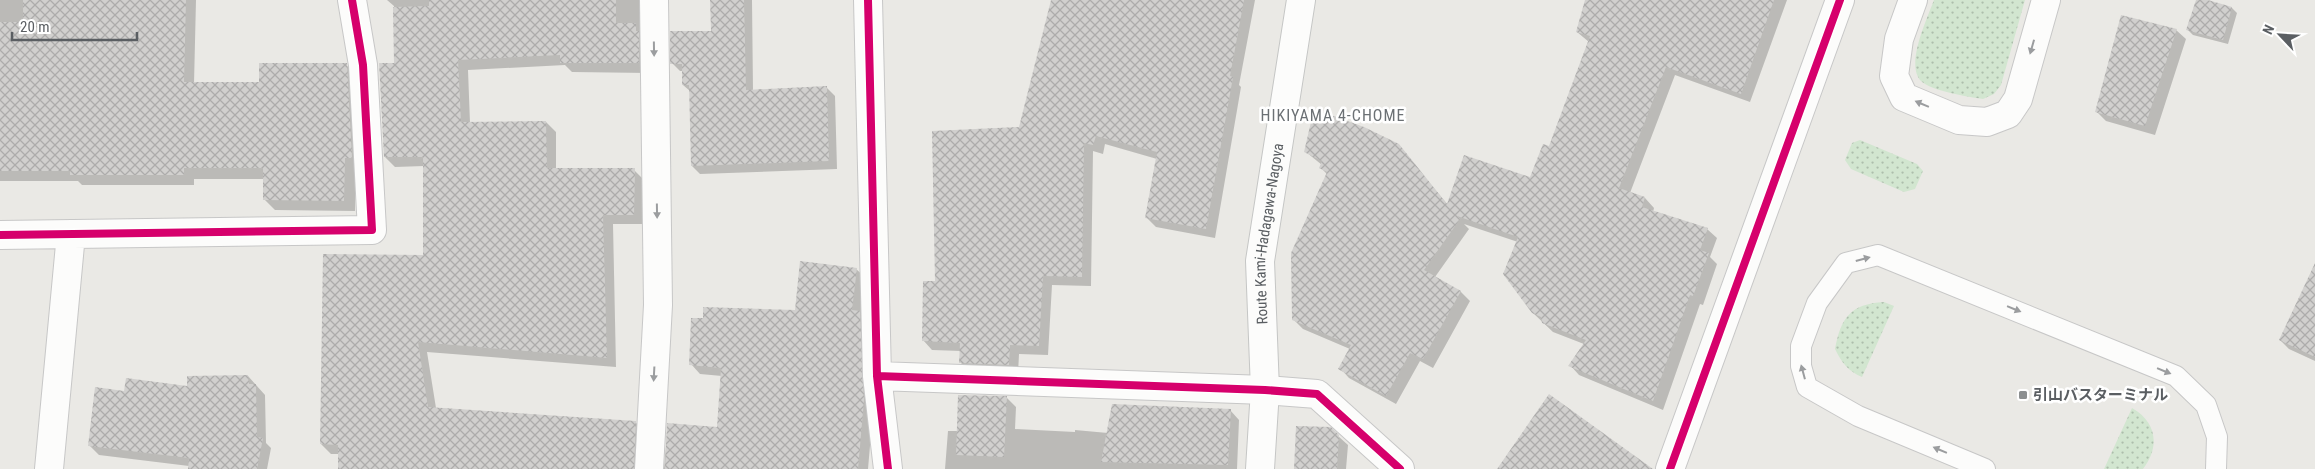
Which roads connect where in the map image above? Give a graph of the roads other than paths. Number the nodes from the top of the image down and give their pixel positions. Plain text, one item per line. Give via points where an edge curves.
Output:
1 (352, 0) edge
2 (654, 0) edge
3 (868, 0) edge
4 (1302, 0) edge
5 (1840, 0) edge
6 (1913, 0) edge
7 (2046, 0) edge
8 (71, 234) junction
9 (0, 235) edge
10 (877, 376) junction
11 (1265, 390) junction
12 (49, 469) edge
13 (649, 469) edge
14 (888, 469) edge
15 (1260, 469) edge
16 (1400, 469) edge
17 (1670, 469) edge
18 (1985, 469) edge
19 (2216, 469) edge

1 - 8 street via 363,65 372,230
2 -> 13 street via 658,305
3 - 10 street
4 - 11 street, Route Kami-Hadagawa-Nagoya via 1260,261
5 - 17 street
7 -> 6 street via 2018,99 2008,114 1987,122 1959,120 1904,97 1894,76 1899,39
8 - 9 street
8 - 12 street
10 - 11 street
10 - 14 street
11 - 15 street, Route Kami-Hadagawa-Nagoya
11 - 16 street via 1317,394
18 -> 19 lane via 1858,416 1807,387 1801,366 1801,346 1817,303 1846,263 1878,254 2176,376 2206,405 2217,437

